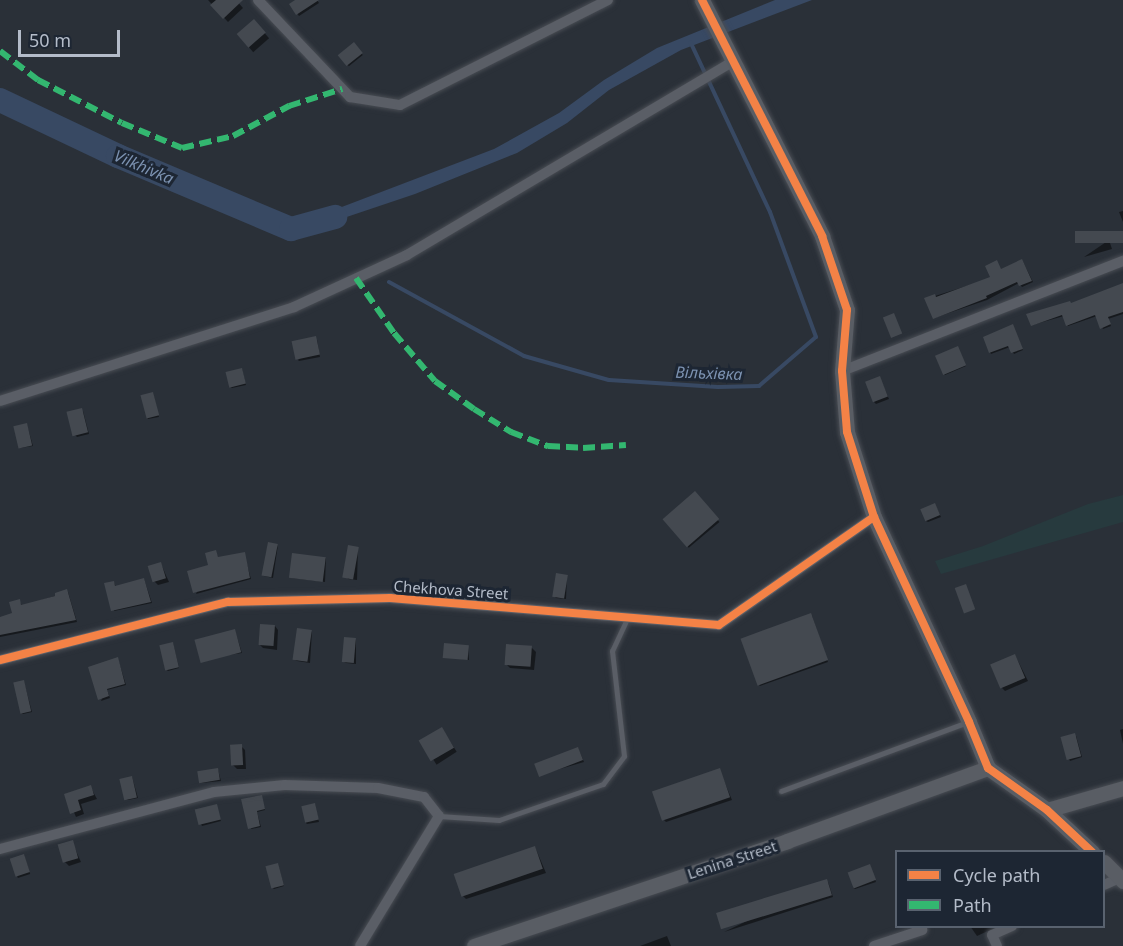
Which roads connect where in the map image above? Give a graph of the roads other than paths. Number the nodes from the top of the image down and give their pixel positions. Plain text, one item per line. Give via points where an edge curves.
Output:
1 (258, 0) edge
2 (608, 0) edge
3 (702, 0) edge
4 (731, 63) junction
5 (1123, 261) edge
6 (842, 371) junction
7 (0, 401) edge
8 (874, 517) junction
9 (628, 617) junction
10 (0, 660) edge
11 (969, 722) junction
12 (988, 768) junction
13 (1123, 788) edge
14 (781, 791) dead end
15 (1047, 810) junction
16 (439, 816) junction
17 (0, 849) edge
18 (1090, 850) edge
19 (1105, 863) edge
20 (1122, 879) edge
21 (1105, 885) edge
22 (1010, 928) edge
23 (922, 930) dead end
24 (360, 946) edge
25 (474, 946) edge
26 (874, 946) edge
27 (997, 946) edge

1 - 2 street via 350,97 400,105
3 - 4 street
4 - 6 street via 822,236 847,310
4 - 7 street via 407,255 294,307
5 - 6 street
6 - 8 street via 847,432
8 - 9 street, Chekhova Street via 719,625
8 - 11 street
9 - 10 street, Chekhova Street via 390,598 228,602
9 - 16 lane via 612,651 624,756 603,784 499,820
11 - 12 street
11 - 14 lane
12 - 15 street
12 - 25 street, Lenina Street via 787,842
13 - 15 street
15 - 18 street
16 - 17 street via 424,797 378,788 285,785 214,792
16 - 24 street
19 - 20 street
20 - 21 street
22 - 27 street via 992,935
23 - 26 street

